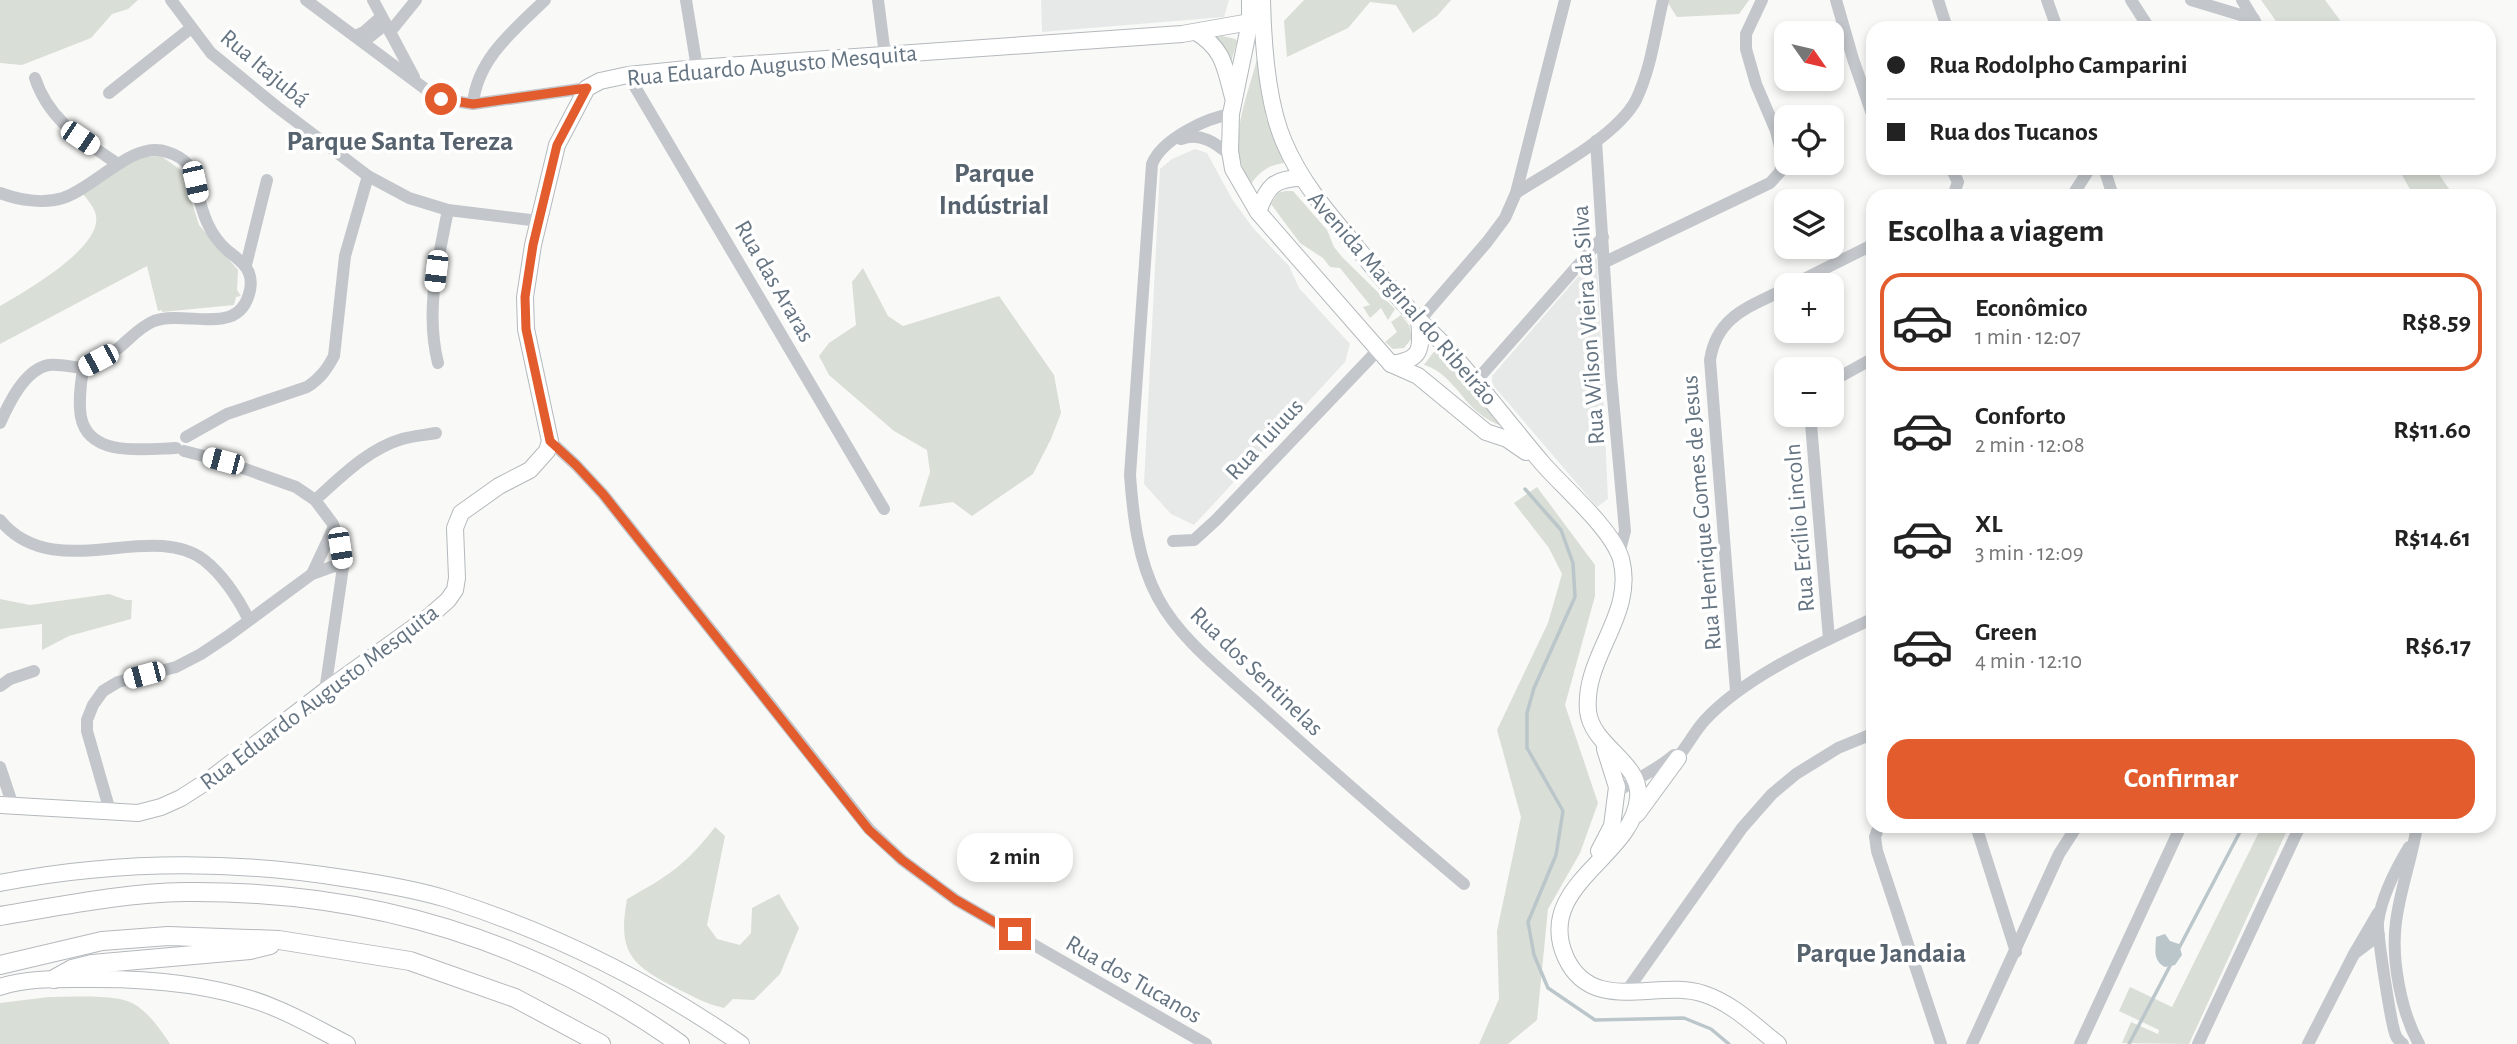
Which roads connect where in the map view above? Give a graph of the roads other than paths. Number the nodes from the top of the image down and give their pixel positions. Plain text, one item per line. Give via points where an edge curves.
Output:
1 (171, 0) edge
2 (306, 0) edge
3 (373, 0) edge
4 (416, 0) edge
5 (545, 0) edge
6 (686, 0) edge
7 (878, 0) edge
8 (1250, 0) edge
9 (1262, 0) edge
10 (1564, 0) edge
11 (1663, 0) edge
12 (1762, 0) edge
13 (1836, 0) edge
14 (1938, 0) edge
15 (2047, 0) edge
16 (2131, 0) edge
17 (2191, 0) edge
18 (2242, 0) edge
19 (1945, 21) edge
20 (2054, 21) edge
21 (2144, 21) edge
22 (2251, 21) edge
23 (2256, 21) edge
24 (1250, 22) junction
25 (386, 24) junction
26 (191, 28) junction
27 (1196, 32) junction
28 (359, 39) junction
29 (885, 55) junction
30 (697, 68) junction
31 (628, 75) junction
32 (35, 78) dead end
33 (416, 80) junction
34 (587, 88) junction
35 (109, 93) dead end
36 (1866, 97) edge
37 (473, 104) junction
38 (1232, 107) junction
39 (1596, 141) junction
40 (1171, 143) junction
41 (1231, 156) junction
42 (118, 164) junction
43 (368, 176) junction
44 (1302, 178) junction
45 (267, 180) dead end
46 (0, 193) edge
47 (1516, 193) junction
48 (448, 210) junction
49 (1258, 212) junction
50 (539, 221) junction
51 (1603, 237) junction
52 (1866, 248) edge
53 (1605, 262) junction
54 (246, 265) junction
55 (1815, 273) edge
56 (1774, 295) edge
57 (1419, 321) junction
58 (1378, 351) junction
59 (1866, 362) edge
60 (438, 363) dead end
61 (1391, 364) junction
62 (83, 368) junction
63 (1844, 374) edge
64 (1476, 381) junction
65 (0, 423) edge
66 (1811, 427) edge
67 (436, 433) dead end
68 (550, 441) junction
69 (180, 450) junction
70 (1543, 464) junction
71 (315, 500) junction
72 (1621, 506) junction
73 (884, 509) dead end
74 (0, 520) edge
75 (334, 527) junction
76 (1603, 529) junction
77 (1173, 541) dead end
78 (1619, 554) junction
79 (343, 567) junction
80 (312, 574) junction
81 (249, 620) junction
82 (1866, 622) edge
83 (1829, 639) junction
84 (34, 671) dead end
85 (0, 686) edge
86 (325, 691) junction
87 (1736, 691) junction
88 (1866, 736) edge
89 (1604, 743) junction
90 (1688, 744) junction
91 (1678, 758) junction
92 (0, 767) edge
93 (1635, 779) junction
94 (1617, 792) junction
95 (1638, 799) junction
96 (7, 805) edge
97 (110, 811) junction
98 (1631, 821) junction
99 (1876, 833) edge
100 (1978, 833) edge
101 (2072, 833) edge
102 (2178, 833) edge
103 (2297, 833) edge
104 (2414, 833) edge
105 (2415, 833) edge
106 (1589, 870) junction
107 (0, 883) edge
108 (1464, 884) dead end
109 (2382, 905) junction
110 (0, 916) edge
111 (2397, 917) junction
112 (2378, 931) junction
113 (2395, 934) junction
114 (279, 940) junction
115 (2016, 952) junction
116 (2354, 954) junction
117 (0, 965) edge
118 (54, 979) junction
119 (0, 988) edge
120 (1626, 992) junction
121 (1719, 1000) junction
122 (2407, 1016) junction
123 (2393, 1027) junction
124 (2408, 1042) edge
125 (347, 1044) edge
126 (601, 1044) edge
127 (680, 1044) edge
128 (741, 1044) edge
129 (1206, 1044) edge
130 (1763, 1044) edge
131 (1778, 1044) edge
132 (1941, 1044) edge
133 (1972, 1044) edge
134 (2080, 1044) edge
135 (2198, 1044) edge
136 (2308, 1044) edge
137 (2393, 1044) edge

1 - 26 street, Rua Itajubá
2 - 28 street
3 - 25 street
4 - 25 street
5 - 37 street via 482,69
6 - 30 street
7 - 29 street
8 - 24 main road, Avenida Marginal do Ribeirão
9 - 44 main road, Avenida Marginal do Ribeirão via 1271,101 1283,141
10 - 47 street
11 - 39 street via 1634,102
12 - 53 street via 1746,34 1746,49 1781,146 1780,172 1770,183
13 - 36 street
14 - 19 street
15 - 20 street
16 - 21 street
17 - 22 street
18 - 23 street
24 - 27 main road, Rua Eduardo Augusto Mesquita
24 - 38 main road, Avenida Marginal do Ribeirão
25 - 28 street
25 - 33 street
26 - 35 street
26 - 43 street, Rua Itajubá via 211,53 245,82
27 - 29 main road, Rua Eduardo Augusto Mesquita
27 - 38 main road via 1220,53
28 - 33 street
29 - 30 main road, Rua Eduardo Augusto Mesquita
30 - 31 main road, Rua Eduardo Augusto Mesquita
31 - 34 main road, Rua Eduardo Augusto Mesquita
31 - 73 street, Rua das Araras
32 - 42 street via 58,119
33 - 37 street via 441,99
34 - 37 street
34 - 50 main road via 557,145
38 - 40 street, Rua dos Sentinelas
38 - 41 main road, Avenida Marginal do Ribeirão
39 - 47 street
39 - 51 street, Rua Wilson Vieira da Silva
40 - 41 street via 1196,136
40 - 108 street, Rua dos Sentinelas via 1154,157 1149,180 1130,444 1133,510 1157,597 1206,656
41 - 49 main road, Avenida Marginal do Ribeirão via 1239,182
42 - 46 street via 88,187 61,199 31,201
42 - 54 street via 146,150 182,159 190,166 207,226
43 - 48 street, Rua Itajubá via 409,198
43 - 69 street via 345,256 334,356 327,368 307,387 227,414 186,437 190,444
44 - 49 main road via 1287,178 1273,185
44 - 57 main road, Avenida Marginal do Ribeirão
45 - 54 street
47 - 57 street via 1493,234
48 - 50 street, Rua Itajubá
48 - 60 street via 432,300
49 - 58 main road, Avenida Marginal do Ribeirão
50 - 68 main road via 525,297 526,329
51 - 53 street, Rua Wilson Vieira da Silva
51 - 64 street
52 - 55 street
53 - 72 street, Rua Wilson Vieira da Silva
54 - 62 street via 251,285 248,300 237,314 221,320 185,317 154,321
56 - 87 street, Rua Henrique Gomes de Jesus via 1724,325 1717,333 1710,360
57 - 61 main road via 1422,344 1416,355
57 - 64 main road, Avenida Marginal do Ribeirão
58 - 61 main road, Avenida Marginal do Ribeirão
58 - 77 street, Rua Tuiuus via 1216,520 1194,540
59 - 63 street
61 - 70 main road, Avenida Marginal do Ribeirão via 1418,376 1486,432 1507,439
62 - 65 street via 50,365 37,371 14,395
62 - 69 street via 80,416 91,435 116,450
64 - 70 main road, Avenida Marginal do Ribeirão
66 - 83 street, Rua Ercílio Lincoln
67 - 71 street via 385,446
68 - 86 main road, Rua Eduardo Augusto Mesquita via 530,470 461,513 455,528 457,578 448,600
68 - 129 street, Rua dos Tucanos via 603,494 869,830 956,900
69 - 71 street via 296,486
70 - 76 main road, Avenida Marginal do Ribeirão
71 - 75 street
72 - 76 street
72 - 78 street, Rua Wilson Vieira da Silva via 1625,531
74 - 81 street via 39,548 181,550 203,559 239,600
75 - 79 street
75 - 80 street
76 - 78 main road, Avenida Marginal do Ribeirão
78 - 89 main road, Avenida Marginal do Ribeirão via 1624,575 1622,600 1599,653 1588,694 1592,726
79 - 80 street
79 - 86 street
80 - 81 street
81 - 97 street via 176,667 118,682 103,691 87,720 87,731
82 - 83 street
83 - 87 street
84 - 85 street
86 - 97 main road, Rua Eduardo Augusto Mesquita via 181,798 138,813
87 - 90 street via 1704,721
88 - 120 street via 1838,748 1772,794 1742,828
89 - 93 main road, Avenida Marginal do Ribeirão
89 - 94 main road, Avenida Marginal do Ribeirão
90 - 91 street
90 - 93 street via 1654,772
91 - 95 street
91 - 98 main road
92 - 96 street
93 - 94 street
93 - 95 main road, Avenida Marginal do Ribeirão
94 - 106 main road, Avenida Marginal do Ribeirão via 1612,826
95 - 98 main road, Avenida Marginal do Ribeirão
96 - 97 main road, Rua Eduardo Augusto Mesquita
98 - 106 main road, Avenida Marginal do Ribeirão
99 - 132 street via 1877,851
100 - 115 street
101 - 115 street
102 - 134 street
103 - 135 street
104 - 109 street
105 - 111 street
106 - 120 main road, Avenida Marginal do Ribeirão via 1559,923 1566,958 1588,984
107 - 128 main road via 95,870 201,866 323,874 404,889 485,912 563,944 638,981
109 - 111 street via 2392,906
109 - 112 street
109 - 116 street
110 - 127 highway via 110,898 183,892 279,895 356,906 436,925 529,957 611,1000
111 - 113 street
112 - 113 street via 2385,938
112 - 116 street
112 - 123 street
113 - 122 street via 2395,961
114 - 117 highway via 169,936 116,940
114 - 118 highway via 250,950 92,964
114 - 126 highway via 410,961 515,998
115 - 133 street
116 - 136 street
118 - 119 main road
118 - 125 main road via 138,979 205,987 275,1008
120 - 121 main road, Avenida Marginal do Ribeirão via 1700,992
121 - 130 main road, Avenida Marginal do Ribeirão
121 - 131 main road, Avenida Marginal do Ribeirão
122 - 123 street via 2400,1016
122 - 124 street
123 - 124 street via 2395,1035
123 - 137 street

